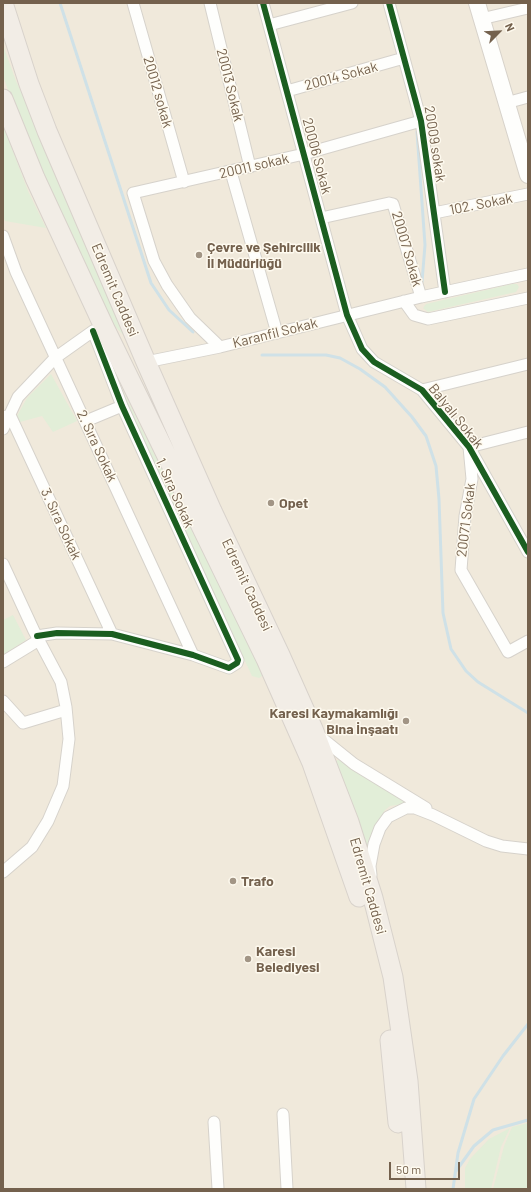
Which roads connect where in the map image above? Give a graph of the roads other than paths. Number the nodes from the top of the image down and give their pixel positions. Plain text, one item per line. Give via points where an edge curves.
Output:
1 (3, 3) edge
2 (133, 3) edge
3 (210, 3) edge
4 (264, 3) edge
5 (352, 3) edge
6 (389, 3) edge
7 (477, 3) edge
8 (528, 8) edge
9 (481, 19) junction
10 (269, 25) junction
11 (401, 59) junction
12 (287, 91) junction
13 (528, 97) edge
14 (3, 98) edge
15 (506, 103) junction
16 (417, 122) junction
17 (304, 154) junction
18 (250, 167) junction
19 (231, 172) junction
20 (528, 175) edge
21 (184, 182) junction
22 (528, 194) edge
23 (434, 213) junction
24 (321, 218) junction
25 (3, 236) edge
26 (528, 274) edge
27 (445, 292) junction
28 (421, 297) junction
29 (528, 298) edge
30 (404, 301) junction
31 (346, 315) junction
32 (99, 330) junction
33 (277, 333) junction
34 (220, 347) junction
35 (55, 358) junction
36 (146, 362) junction
37 (528, 364) edge
38 (422, 390) junction
39 (122, 406) junction
40 (6, 416) edge
41 (86, 421) junction
42 (3, 429) edge
43 (528, 432) edge
44 (182, 444) junction
45 (469, 447) junction
46 (528, 552) edge
47 (3, 564) edge
48 (112, 634) junction
49 (38, 638) junction
50 (528, 641) edge
51 (193, 655) junction
52 (3, 662) edge
53 (3, 701) edge
54 (66, 710) junction
55 (313, 730) junction
56 (461, 829) junction
57 (528, 849) edge
58 (3, 872) edge
59 (373, 898) junction
60 (283, 1114) dead end
61 (214, 1122) dead end
62 (218, 1189) edge
63 (287, 1189) edge
64 (404, 1189) edge
65 (416, 1189) edge

1 - 36 highway, Edremit Caddesi via 28,84
2 - 21 street, 20012 sokak
3 - 18 street, 20013 Sokak
4 - 10 street, 20006 Sokak
5 - 10 street
6 - 11 street, 20009 sokak
7 - 9 main road
8 - 9 street
9 - 15 main road
10 - 12 street, 20006 Sokak
11 - 12 street, 20014 Sokak
11 - 16 street, 20009 sokak
12 - 17 street, 20006 Sokak
13 - 15 street
14 - 32 highway, Edremit Caddesi
15 - 20 main road
16 - 17 street, 20011 sokak
16 - 23 street, 20009 sokak
17 - 18 street, 20011 sokak
17 - 24 street, 20006 Sokak
18 - 19 street, 20011 sokak
19 - 21 street, 20011 sokak
19 - 33 street
21 - 34 street, 20011 sokak via 133,193 154,262 167,286 190,318
22 - 23 street, 102. Sokak
23 - 27 street, 20009 sokak
24 - 28 street, 20007 Sokak via 393,204
24 - 31 street, 20006 Sokak
25 - 35 street, 2. Sıra Sokak via 16,272
26 - 27 street, Karanfil Sokak
27 - 28 street, Karanfil Sokak
28 - 30 street, Karanfil Sokak
29 - 30 street via 428,319 414,315
30 - 31 street, Karanfil Sokak
31 - 33 street, Karanfil Sokak
31 - 38 street, Balyalı Sokak via 367,356
32 - 35 street
32 - 39 street, 1. Sıra Sokak
32 - 44 highway via 116,332 124,341 148,391
32 - 64 highway, Edremit Caddesi via 266,659 312,764 355,883 376,958 386,1010
33 - 34 street, Karanfil Sokak
34 - 36 street, Karanfil Sokak
35 - 40 street via 18,397
35 - 41 street, 2. Sıra Sokak
36 - 44 highway, Edremit Caddesi
37 - 38 street
38 - 45 street, Balyalı Sokak
39 - 41 street
39 - 51 street, 1. Sıra Sokak via 238,663 229,668
40 - 42 street
40 - 48 street, 3. Sıra Sokak
41 - 51 street, 2. Sıra Sokak
43 - 45 street
44 - 55 highway, Edremit Caddesi
45 - 46 street, Balyalı Sokak
45 - 50 street, 20071 Sokak via 472,479 465,516 461,570 508,652
47 - 49 street
48 - 49 street via 57,633
48 - 51 street
49 - 52 street
49 - 54 street via 61,682
53 - 54 street via 23,723
54 - 58 street via 69,739 62,786 48,821 32,847
55 - 56 street via 354,764
55 - 59 highway, Edremit Caddesi via 349,822
56 - 57 street via 502,846
56 - 59 street via 415,808 399,810 388,817 380,828 374,844 370,866
59 - 65 highway, Edremit Caddesi via 393,977 408,1081
60 - 63 street
61 - 62 street

